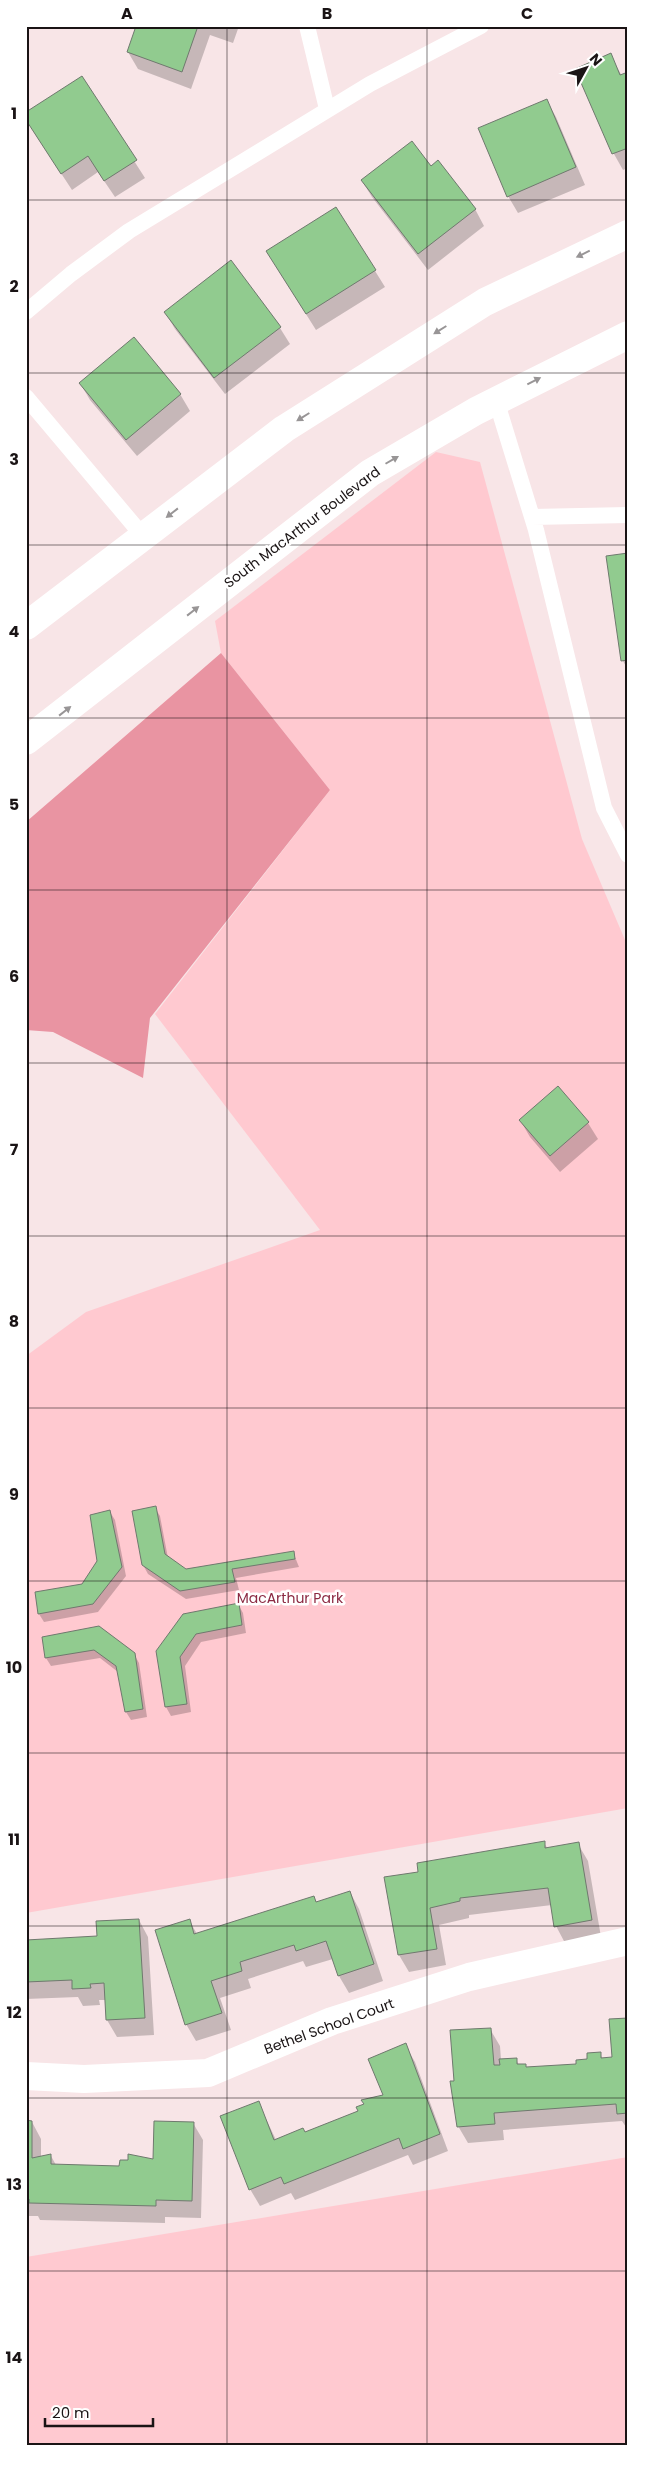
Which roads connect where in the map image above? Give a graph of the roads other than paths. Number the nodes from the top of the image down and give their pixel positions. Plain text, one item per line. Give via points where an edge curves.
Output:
1 (307, 26) edge
2 (481, 26) edge
3 (327, 110) junction
4 (628, 234) edge
5 (26, 312) edge
6 (628, 335) edge
7 (26, 397) edge
8 (496, 400) junction
9 (628, 515) edge
10 (532, 517) junction
11 (143, 536) junction
12 (26, 626) edge
13 (26, 741) edge
14 (628, 855) edge
15 (628, 1941) edge
16 (26, 2076) edge

1 - 3 lane
2 - 3 lane
3 - 5 lane via 129,231
4 -> 11 main road via 485,302 284,429
8 -> 6 main road, South MacArthur Boulevard
7 - 11 lane
8 - 10 lane
13 -> 8 main road, South MacArthur Boulevard via 370,473
9 - 10 lane
10 - 14 lane via 604,808
11 - 12 main road
15 - 16 main road, Bethel School Court via 469,1977 332,2021 208,2073 84,2079

